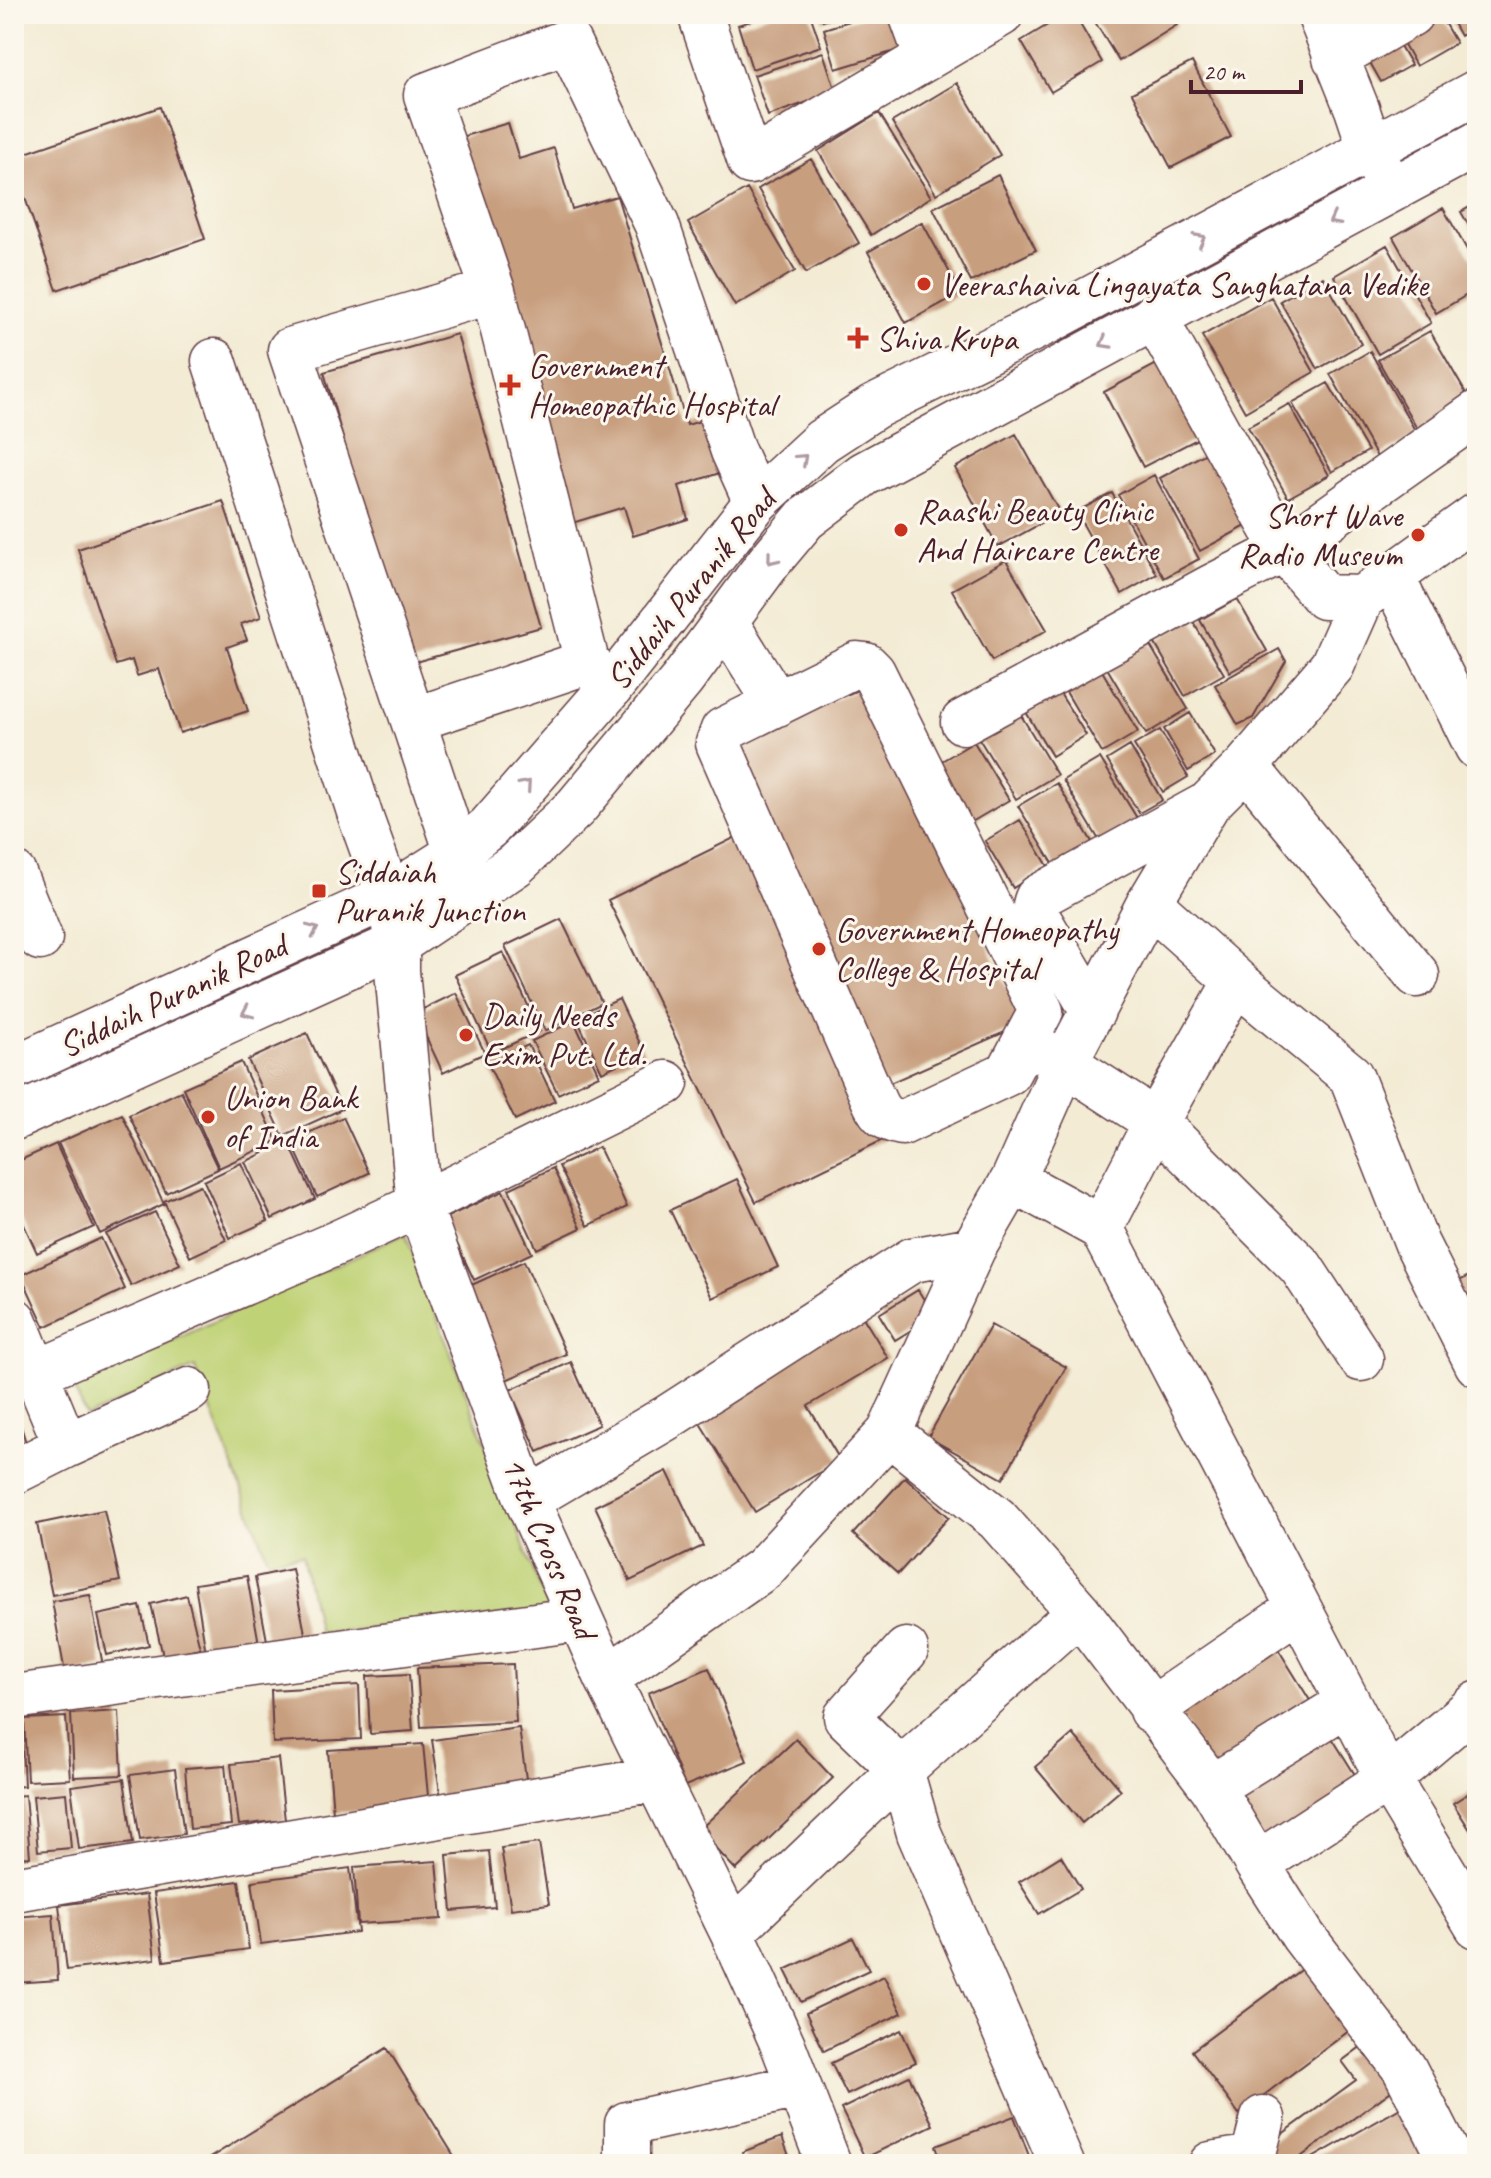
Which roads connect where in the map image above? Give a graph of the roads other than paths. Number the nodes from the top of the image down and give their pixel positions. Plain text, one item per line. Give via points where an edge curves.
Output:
1 (700, 14) edge
2 (911, 14) edge
3 (1001, 14) edge
4 (1319, 14) edge
5 (1411, 14) edge
6 (927, 58) junction
7 (1335, 58) junction
8 (1477, 92) edge
9 (1477, 144) edge
10 (1370, 148) junction
11 (1391, 189) junction
12 (493, 291) junction
13 (1154, 316) junction
14 (214, 361) dead end
15 (1477, 413) edge
16 (756, 502) junction
17 (1477, 516) edge
18 (1284, 550) junction
19 (1377, 587) junction
20 (725, 621) junction
21 (599, 675) junction
22 (777, 704) junction
23 (413, 720) junction
24 (963, 722) dead end
25 (1477, 747) edge
26 (1246, 766) junction
27 (1208, 804) junction
28 (457, 853) junction
29 (14, 874) edge
30 (389, 896) junction
31 (1149, 903) junction
32 (40, 938) dead end
33 (397, 944) junction
34 (1417, 975) dead end
35 (1236, 981) junction
36 (1093, 1011) junction
37 (1024, 1043) junction
38 (1065, 1063) junction
39 (14, 1068) edge
40 (666, 1083) dead end
41 (14, 1118) edge
42 (1156, 1122) junction
43 (1013, 1180) junction
44 (419, 1205) junction
45 (1101, 1228) junction
46 (973, 1249) junction
47 (14, 1322) edge
48 (1361, 1359) dead end
49 (1477, 1364) edge
50 (35, 1373) junction
51 (189, 1390) dead end
52 (889, 1433) junction
53 (66, 1446) junction
54 (14, 1472) edge
55 (527, 1500) junction
56 (1298, 1609) junction
57 (1079, 1612) junction
58 (579, 1619) junction
59 (906, 1650) dead end
60 (607, 1678) junction
61 (14, 1697) edge
62 (1348, 1703) junction
63 (1477, 1704) edge
64 (1151, 1710) junction
65 (901, 1770) junction
66 (656, 1779) junction
67 (1388, 1779) junction
68 (1212, 1787) junction
69 (1257, 1864) junction
70 (14, 1889) edge
71 (1477, 1926) edge
72 (732, 1932) junction
73 (799, 2086) junction
74 (1263, 2118) dead end
75 (627, 2164) edge
76 (829, 2164) edge
77 (1062, 2164) edge
78 (1211, 2164) edge
79 (1453, 2164) edge

1 - 6 street via 750,162
2 - 6 street
3 - 6 street
4 - 7 street
5 - 7 street
7 - 10 street
8 - 10 street, Siddaih Puranik Road
9 - 11 street, Siddaih Puranik Road
10 - 11 street
16 -> 10 street, Siddaih Puranik Road via 822,441 874,407 1047,322
11 -> 13 street, Siddaih Puranik Road
12 - 16 street via 426,95 568,41 657,225 733,451
12 - 21 street
12 - 23 street via 290,350
13 - 18 street
13 -> 20 street, Siddaih Puranik Road via 864,474 805,519
14 - 30 street, 17th Cross Road
15 - 18 street
16 - 21 street, Siddaih Puranik Road
17 - 19 street
18 - 19 street via 1324,597
18 - 24 street
19 - 25 street
19 - 26 street via 1332,666
20 - 22 street
20 - 33 street, Siddaih Puranik Road via 576,807 515,865
21 - 23 street
28 -> 21 street, Siddaih Puranik Road via 489,827
22 - 37 street via 857,664 873,672 1041,1011
22 - 37 street via 723,730 720,749 878,1110 902,1123 1008,1073
23 - 28 street
26 - 27 street
26 - 34 street
27 - 31 street
27 - 36 street via 1035,902 1037,916
28 - 30 street, Siddaih Puranik Road
29 - 32 street
30 - 33 street, 17th Cross Road
39 -> 30 street, Siddaih Puranik Road
31 - 35 street
31 - 36 street
33 -> 41 street, Siddaih Puranik Road
33 - 44 street, 17th Cross Road
35 - 42 street
35 - 49 street via 1351,1076 1417,1244
36 - 38 street
37 - 38 street
38 - 42 street
38 - 43 street
40 - 44 street
42 - 45 street
42 - 48 street via 1301,1267
43 - 45 street
43 - 46 street
44 - 50 street
44 - 55 street, 17th Cross Road
45 - 56 street
46 - 52 street
46 - 55 street via 912,1260 668,1417
47 - 50 street
50 - 53 street
51 - 53 street
52 - 57 street via 997,1519
52 - 60 street via 763,1569
53 - 54 street
55 - 58 street, 17th Cross Road
56 - 62 street
56 - 64 street
57 - 64 street
57 - 65 street
58 - 60 street, 17th Cross Road
58 - 61 street
59 - 65 street via 846,1717
60 - 66 street, 17th Cross Road
62 - 67 street
62 - 68 street
63 - 67 street
64 - 68 street
65 - 72 street
65 - 77 street via 919,1833
66 - 70 street
66 - 72 street, 17th Cross Road
67 - 69 street
67 - 71 street
68 - 69 street
69 - 79 street via 1303,1936 1404,2068
72 - 73 street, 17th Cross Road
73 - 75 street via 627,2124
73 - 76 street, 17th Cross Road
74 - 78 street via 1253,2157

